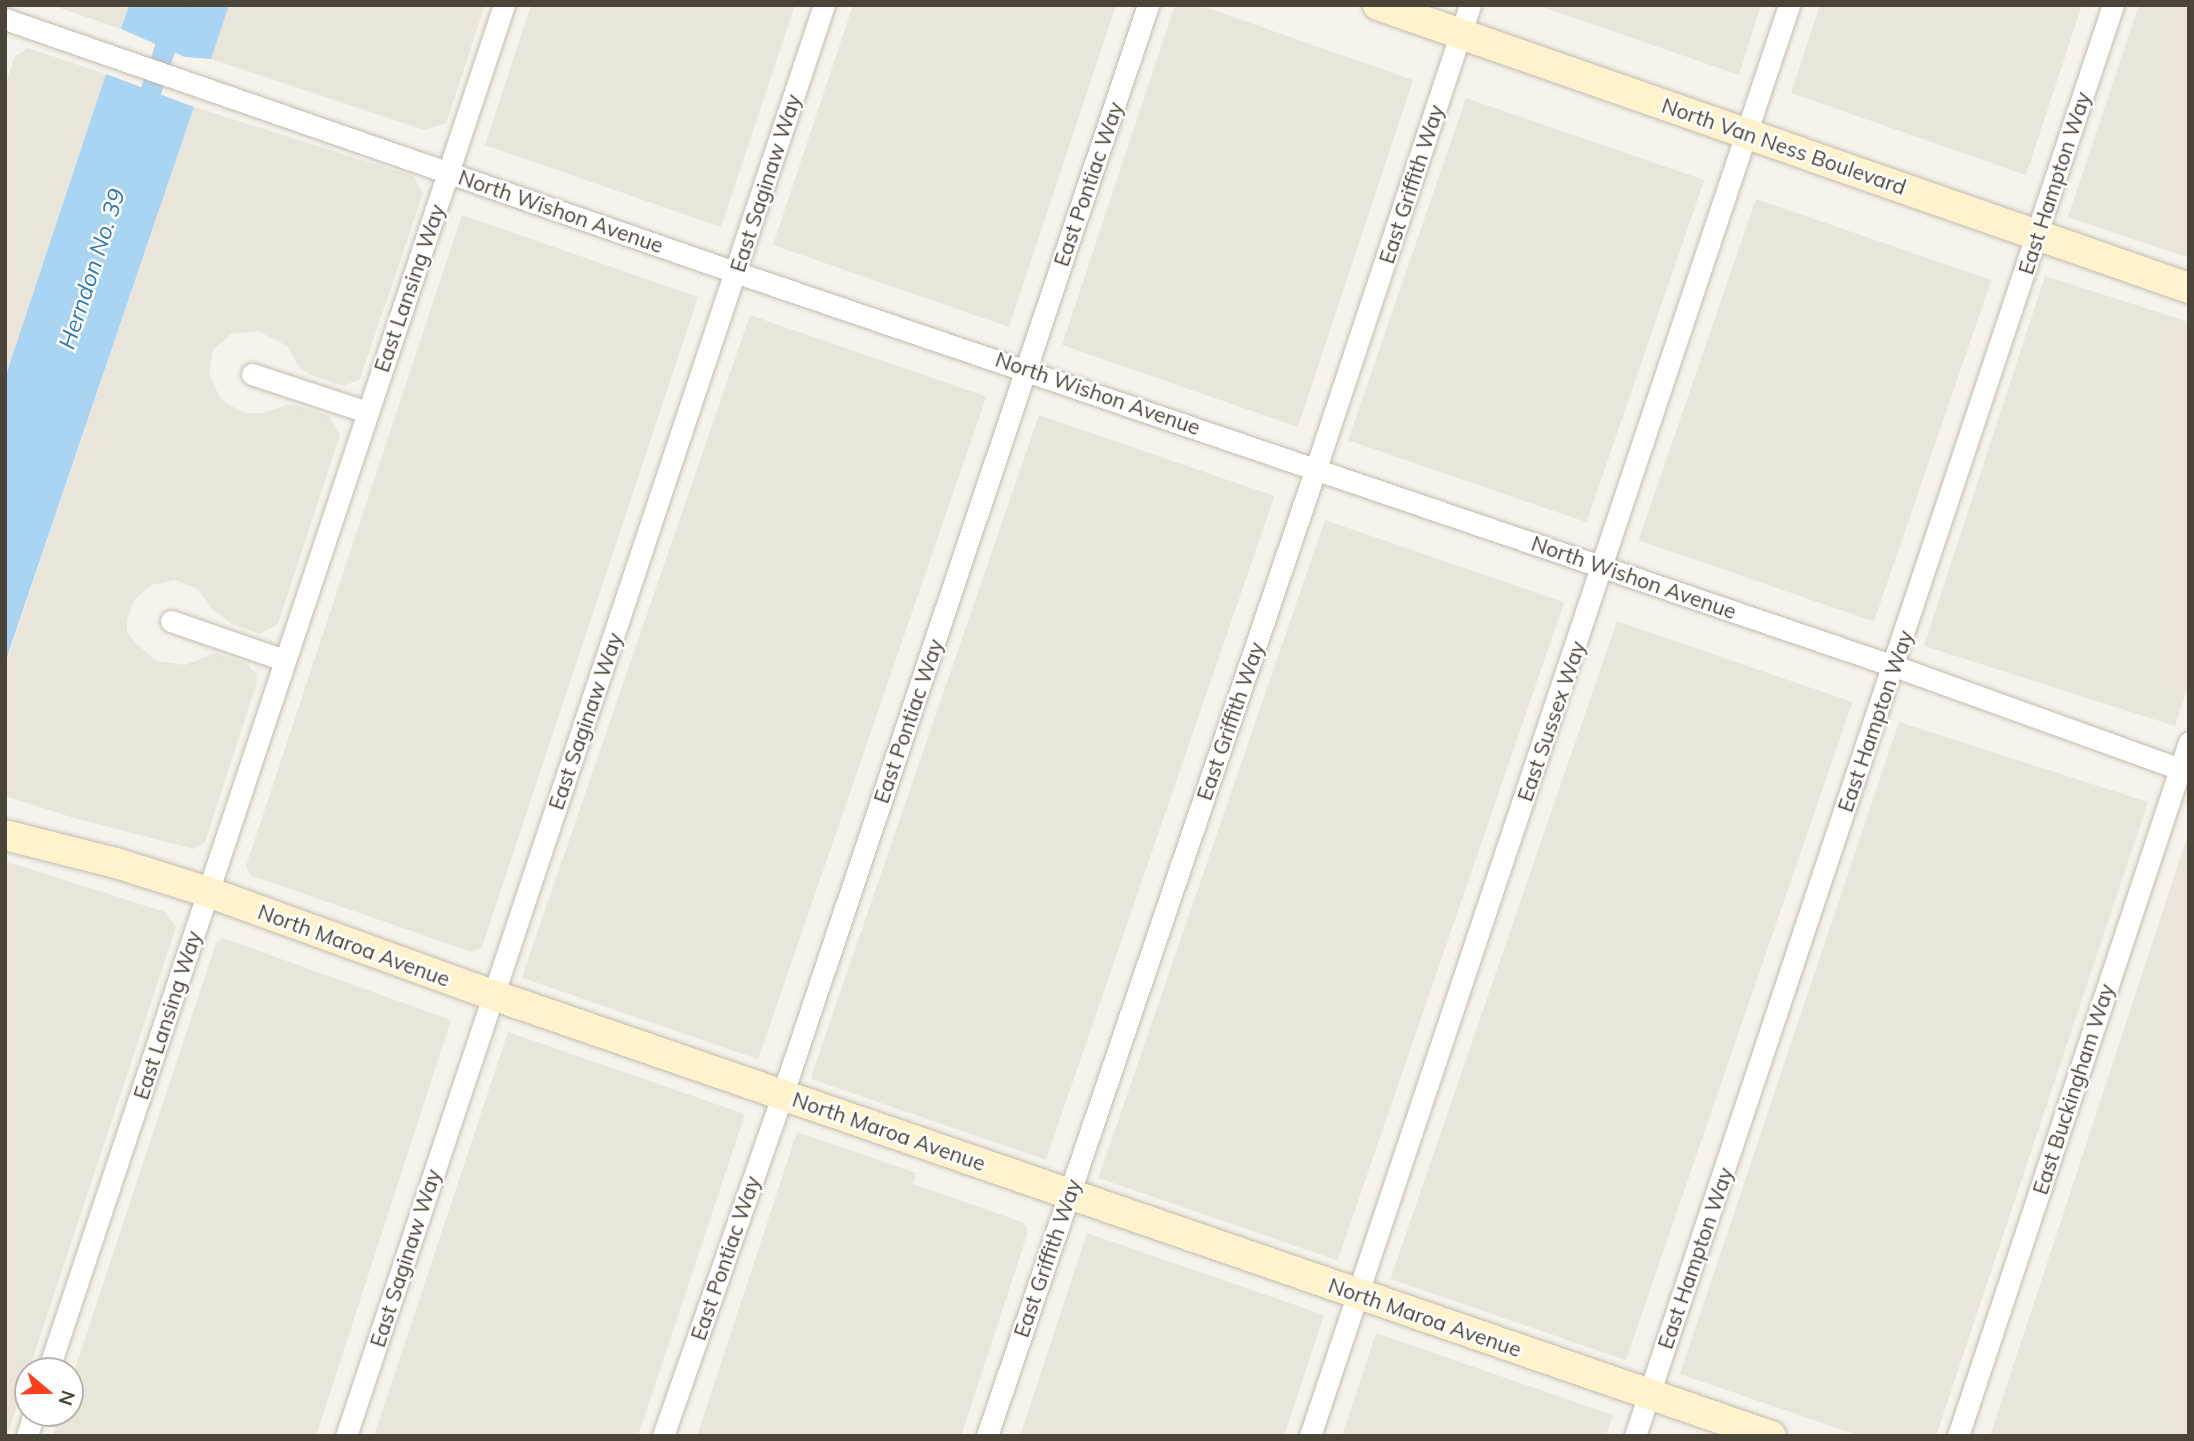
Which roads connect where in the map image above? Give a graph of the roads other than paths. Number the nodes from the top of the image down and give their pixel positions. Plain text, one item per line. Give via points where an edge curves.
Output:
1 (504, 5) edge
2 (824, 5) edge
3 (1148, 5) edge
4 (1378, 5) edge
5 (1470, 5) edge
6 (1789, 5) edge
7 (2113, 5) edge
8 (5, 19) edge
9 (1460, 33) junction
10 (1747, 133) junction
11 (449, 171) junction
12 (2037, 233) junction
13 (735, 272) junction
14 (2189, 288) edge
15 (1026, 369) junction
16 (253, 374) dead end
17 (367, 412) junction
18 (1316, 468) junction
19 (1603, 567) junction
20 (171, 621) dead end
21 (284, 660) junction
22 (1894, 666) junction
23 (2189, 741) edge
24 (2184, 771) edge
25 (5, 835) edge
26 (208, 892) junction
27 (493, 995) junction
28 (783, 1093) junction
29 (1069, 1194) junction
30 (1358, 1294) junction
31 (53, 1357) edge
32 (1649, 1394) junction
33 (345, 1436) edge
34 (663, 1436) edge
35 (987, 1436) edge
36 (1310, 1436) edge
37 (1634, 1436) edge
38 (1771, 1436) edge
39 (1958, 1436) edge

1 - 11 street, East Lansing Way
2 - 13 street, East Saginaw Way
3 - 15 street, East Pontiac Way
4 - 9 main road, North Van Ness Boulevard
5 - 9 street, East Griffith Way
6 - 10 street, East Sussex Way
7 - 12 street, East Hampton Way
8 - 11 street, North Wishon Avenue
9 - 10 main road, North Van Ness Boulevard
9 - 18 street, East Griffith Way
10 - 12 main road, North Van Ness Boulevard
10 - 19 street, East Sussex Way
11 - 13 street, North Wishon Avenue
11 - 17 street, East Lansing Way
12 - 14 main road, North Van Ness Boulevard
12 - 22 street, East Hampton Way
13 - 15 street, North Wishon Avenue
13 - 27 street, East Saginaw Way
15 - 18 street, North Wishon Avenue
15 - 28 street, East Pontiac Way
16 - 17 street
17 - 21 street, East Lansing Way
18 - 19 street, North Wishon Avenue
18 - 29 street, East Griffith Way
19 - 22 street, North Wishon Avenue
19 - 30 street, East Sussex Way
20 - 21 street
21 - 26 street, East Lansing Way
22 - 24 street, North Wishon Avenue
22 - 32 street, East Hampton Way
23 - 24 street, East Buckingham Way
24 - 39 street, East Buckingham Way
25 - 26 main road, North Maroa Avenue
26 - 27 main road, North Maroa Avenue
26 - 31 street, East Lansing Way
27 - 28 main road, North Maroa Avenue
27 - 33 street, East Saginaw Way
28 - 29 main road, North Maroa Avenue
28 - 34 street, East Pontiac Way
29 - 30 main road, North Maroa Avenue
29 - 35 street, East Griffith Way
30 - 32 main road, North Maroa Avenue
30 - 36 street, East Sussex Way
32 - 37 street, East Hampton Way
32 - 38 main road, North Maroa Avenue

